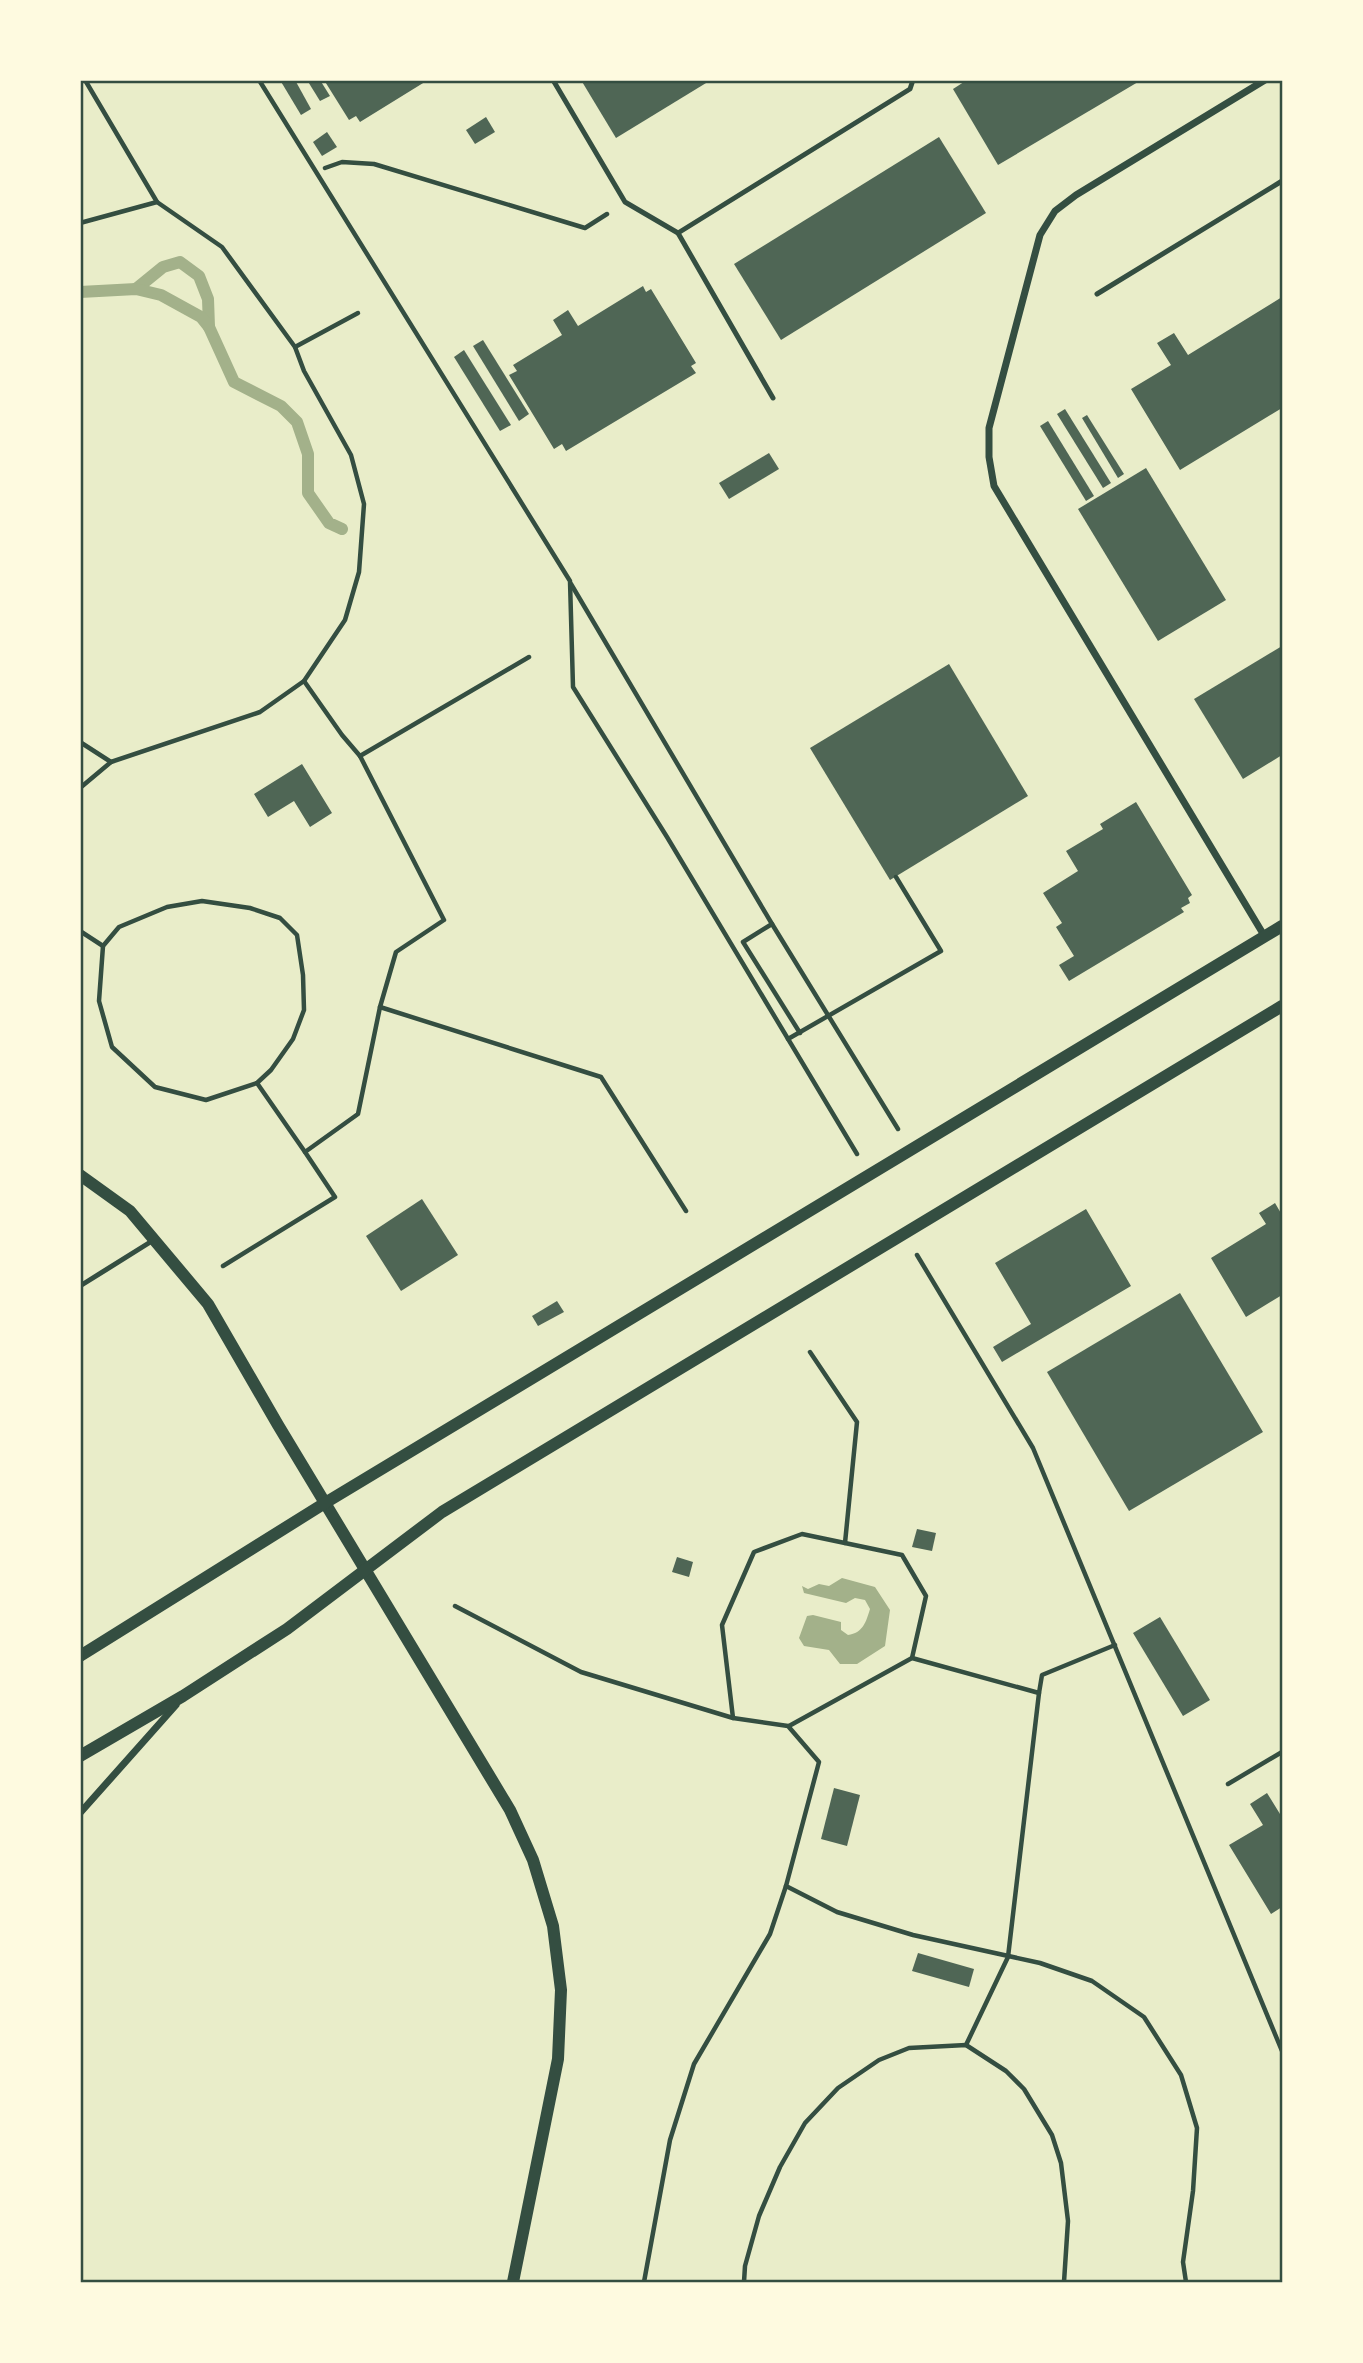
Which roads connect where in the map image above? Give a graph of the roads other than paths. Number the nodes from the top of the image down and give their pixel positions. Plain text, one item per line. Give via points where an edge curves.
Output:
1 (553, 80) edge
2 (913, 80) edge
3 (1265, 80) edge
4 (1283, 181) edge
5 (678, 233) junction
6 (1097, 294) dead end
7 (774, 398) dead end
8 (1283, 926) edge
9 (1265, 937) junction
10 (1283, 1006) edge
11 (80, 1175) edge
12 (155, 1240) junction
13 (80, 1286) edge
14 (325, 1503) junction
15 (365, 1570) junction
16 (80, 1656) edge
17 (183, 1696) junction
18 (80, 1756) edge
19 (80, 1813) edge
20 (513, 2283) edge

1 - 5 lane via 625,202
2 - 5 lane via 910,89
3 - 9 street via 1055,211 1036,248 989,428 989,457 994,486
4 - 6 lane
5 - 7 lane
8 - 9 street
9 - 14 street
10 - 15 street via 442,1512
11 - 12 street via 130,1210
12 - 13 lane
12 - 14 street via 208,1304
14 - 15 street
14 - 16 street
15 - 17 street via 287,1629
15 - 20 street via 510,1810 533,1860 553,1926 561,1990 558,2059
17 - 18 street
17 - 19 street

